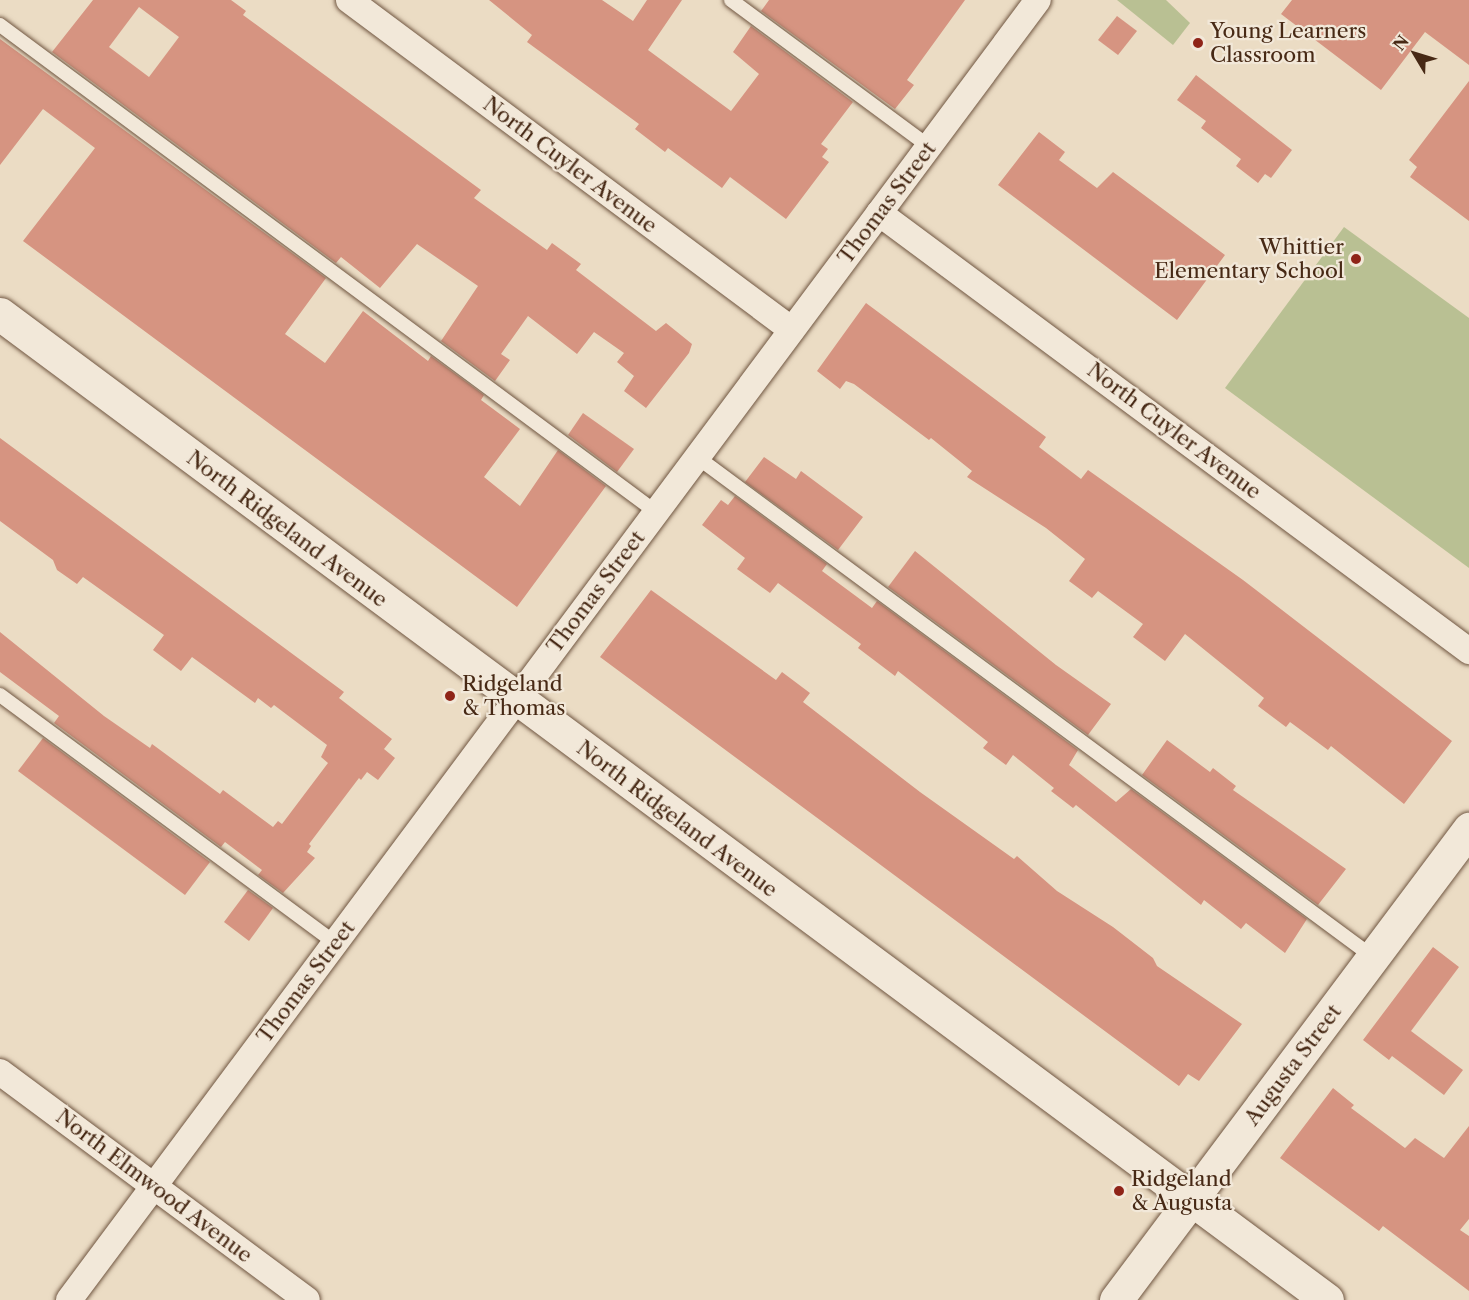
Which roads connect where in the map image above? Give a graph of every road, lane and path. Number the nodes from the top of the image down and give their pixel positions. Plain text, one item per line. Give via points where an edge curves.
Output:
1 (349, 0) edge
2 (731, 0) edge
3 (1038, 0) edge
4 (0, 25) edge
5 (928, 146) junction
6 (879, 213) junction
7 (0, 314) edge
8 (792, 330) junction
9 (697, 457) junction
10 (656, 512) junction
11 (1469, 651) edge
12 (0, 695) edge
13 (516, 700) junction
14 (1469, 829) edge
15 (335, 943) junction
16 (1374, 957) junction
17 (0, 1072) edge
18 (154, 1186) junction
19 (1191, 1200) junction
20 (69, 1300) edge
21 (308, 1300) edge
22 (1116, 1300) edge
23 (1327, 1300) edge

1 - 8 street, North Cuyler Avenue
2 - 5 lane
3 - 5 street, Thomas Street
4 - 10 lane
5 - 6 street, Thomas Street
6 - 8 street, Thomas Street
6 - 11 street, North Cuyler Avenue
7 - 13 street, North Ridgeland Avenue
8 - 9 street, Thomas Street
9 - 10 street, Thomas Street
9 - 16 lane
10 - 13 street, Thomas Street
12 - 15 lane
13 - 15 street, Thomas Street
13 - 19 street, North Ridgeland Avenue
14 - 16 street, Augusta Street
15 - 18 street, Thomas Street
16 - 19 street, Augusta Street
17 - 18 street, North Elmwood Avenue
18 - 20 street, Thomas Street
18 - 21 street, North Elmwood Avenue
19 - 22 street, Augusta Street
19 - 23 street, North Ridgeland Avenue

